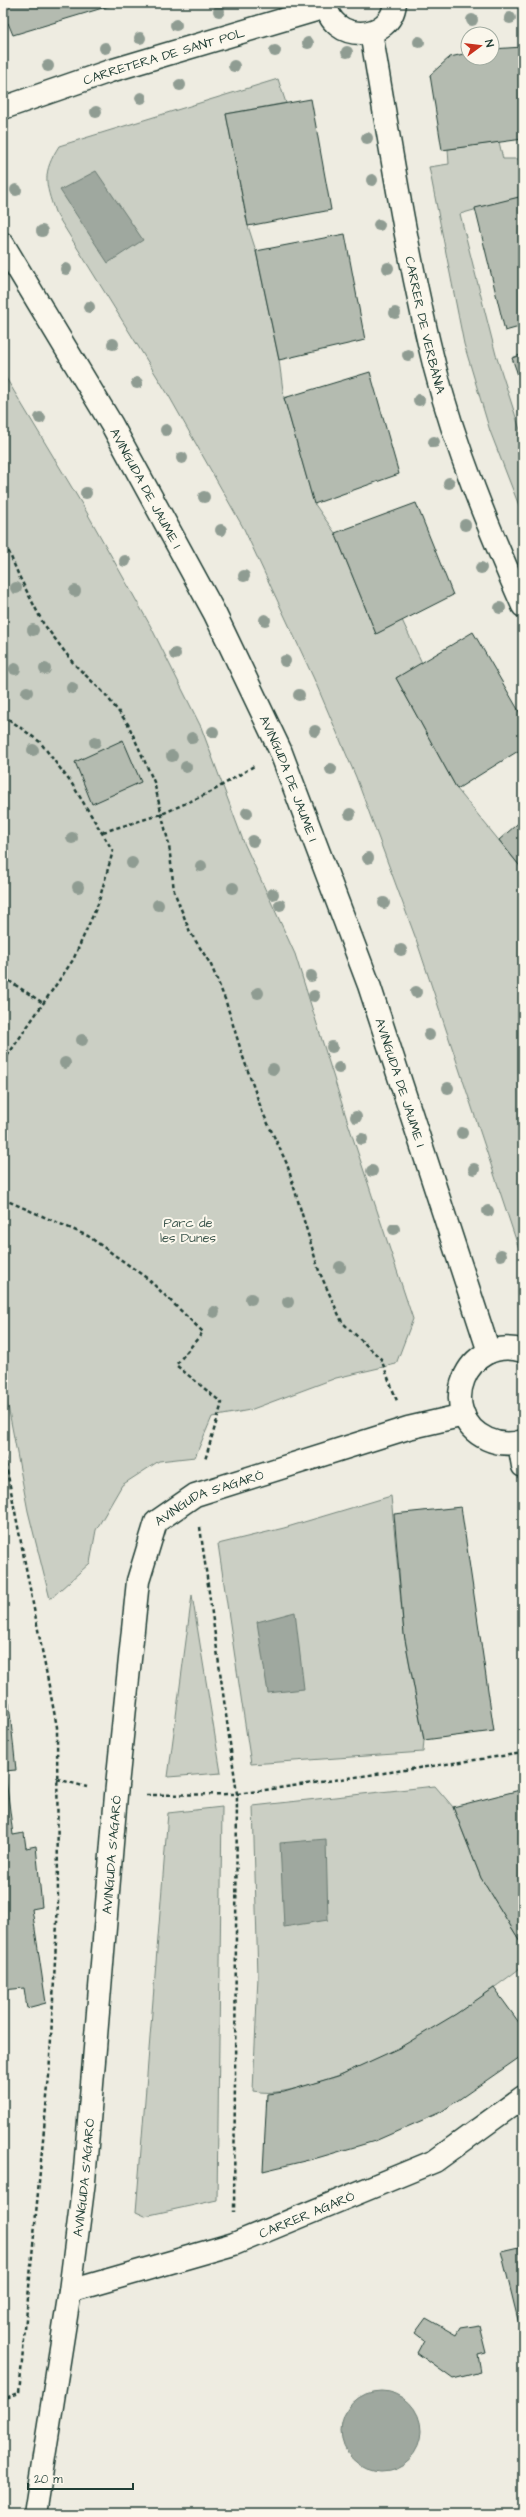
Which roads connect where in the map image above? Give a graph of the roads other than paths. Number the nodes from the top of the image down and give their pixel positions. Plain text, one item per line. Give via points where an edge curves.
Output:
1 (395, 3) edge
2 (326, 5) edge
3 (371, 32) junction
4 (3, 108) edge
5 (3, 244) edge
6 (523, 606) edge
7 (523, 1351) edge
8 (489, 1352) junction
9 (464, 1415) junction
10 (521, 1442) edge
11 (523, 1466) edge
12 (523, 2097) edge
13 (70, 2291) junction
14 (35, 2514) edge

1 - 3 street via 393,12 386,22
2 - 3 street via 333,20 341,28 356,33
2 - 4 street, CARRETERA DE SANT POL via 110,71
3 - 6 street, CARRER DE VERBÀNIA via 411,263 436,369 463,457 495,543
5 - 8 street, AVINGUDA DE JAUME I via 112,425 212,607 280,750 368,985
7 - 8 street via 508,1348
8 - 9 street via 479,1358 464,1378 460,1391
9 - 10 street via 481,1436 506,1444
9 - 13 street, AVINGUDA S'AGARÓ via 408,1428 195,1495 156,1522 138,1581 116,1795 84,2182
10 - 11 street
12 - 13 street, CARRER AGARÓ via 435,2161 234,2244
13 - 14 street, AVINGUDA S'AGARÓ

